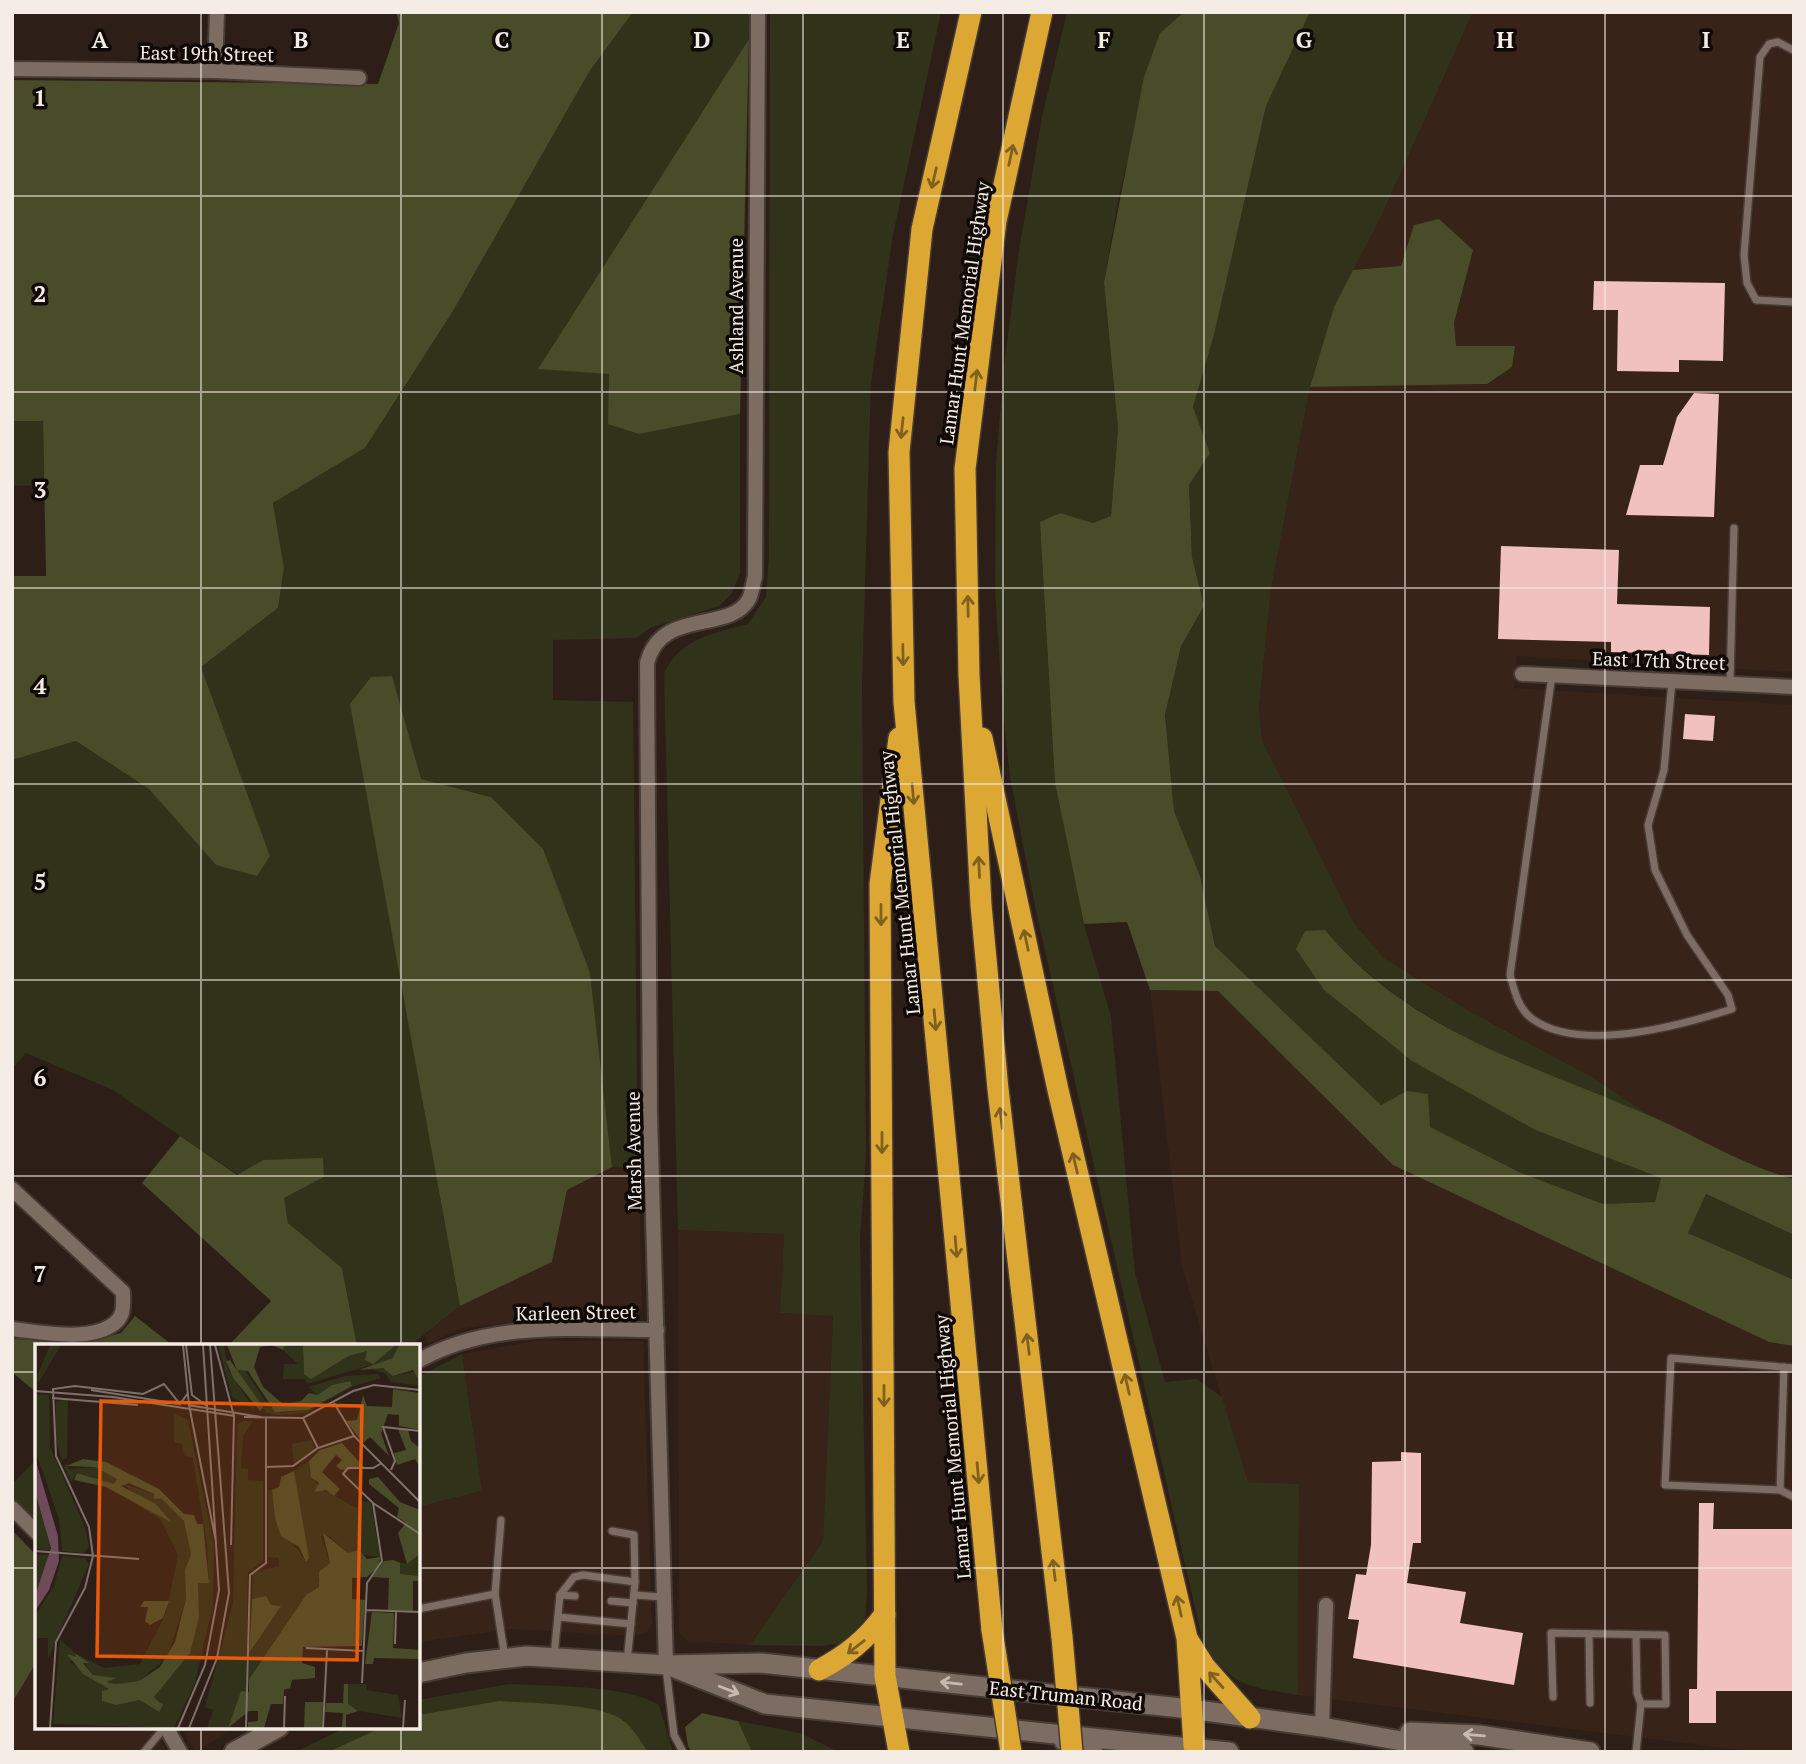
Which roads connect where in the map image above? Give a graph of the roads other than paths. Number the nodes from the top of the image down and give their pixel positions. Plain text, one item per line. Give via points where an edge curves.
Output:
1 (217, 12) edge
2 (758, 12) edge
3 (971, 12) edge
4 (1042, 12) edge
5 (1793, 50) edge
6 (12, 69) edge
7 (215, 71) junction
8 (359, 78) dead end
9 (1794, 302) edge
10 (1734, 528) dead end
11 (658, 638) joint
12 (1522, 674) dead end
13 (969, 675) junction
14 (1552, 675) junction
15 (1672, 680) junction
16 (1730, 682) junction
17 (1794, 687) edge
18 (904, 702) junction
19 (12, 1189) edge
20 (12, 1329) edge
21 (657, 1330) junction
22 (420, 1361) edge
23 (1784, 1367) junction
24 (1794, 1368) edge
25 (1780, 1490) junction
26 (1794, 1497) edge
27 (12, 1508) edge
28 (501, 1520) dead end
29 (35, 1531) edge
30 (612, 1531) dead end
31 (635, 1582) junction
32 (495, 1594) junction
33 (560, 1595) junction
34 (575, 1596) dead end
35 (664, 1597) junction
36 (633, 1599) junction
37 (611, 1601) dead end
38 (1326, 1605) dead end
39 (420, 1609) edge
40 (885, 1614) junction
41 (558, 1616) junction
42 (631, 1624) junction
43 (1589, 1634) junction
44 (1636, 1635) junction
45 (1186, 1638) junction
46 (553, 1658) junction
47 (505, 1659) junction
48 (627, 1662) junction
49 (666, 1665) junction
50 (818, 1670) junction
51 (420, 1673) edge
52 (885, 1676) junction
53 (1553, 1698) dead end
54 (1590, 1703) dead end
55 (1641, 1704) junction
56 (1190, 1709) junction
57 (891, 1718) junction
58 (1250, 1718) junction
59 (1322, 1727) junction
60 (163, 1729) edge
61 (166, 1729) edge
62 (275, 1729) edge
63 (1040, 1732) junction
64 (1195, 1749) edge
65 (144, 1752) edge
66 (180, 1752) edge
67 (234, 1752) edge
68 (683, 1752) edge
69 (899, 1752) edge
70 (1011, 1752) edge
71 (1072, 1752) edge
72 (1094, 1752) edge
73 (1229, 1752) edge
74 (1464, 1752) edge
75 (1590, 1752) edge
76 (1636, 1752) edge

1 - 7 street
2 - 11 street, Ashland Avenue via 755,577 749,599 739,610
3 -> 18 highway, Lamar Hunt Memorial Highway via 922,229 901,439
13 -> 4 highway, Lamar Hunt Memorial Highway via 965,469 996,220
5 - 9 lane via 1778,42 1769,44 1760,57 1744,255 1747,283 1756,300
6 - 7 street, East 19th Street
7 - 8 street, East 19th Street
10 - 16 lane
11 - 21 street, Marsh Avenue via 646,663
12 - 14 street, East 17th Street
45 -> 13 highway via 1058,1090
71 -> 13 highway, Lamar Hunt Memorial Highway, bridge via 998,1088 981,905
14 - 15 street, East 17th Street
14 - 15 lane via 1510,975 1517,1000 1530,1018 1568,1035 1643,1031 1732,1009 1728,995 1687,935 1655,870 1648,825 1664,770
15 - 16 street, East 17th Street
16 - 17 street, East 17th Street
18 -> 40 highway via 880,884
18 -> 70 highway, Lamar Hunt Memorial Highway, bridge via 992,1630
19 - 20 street via 122,1292 124,1310 116,1323 91,1332
21 - 22 street, Karleen Street via 524,1330 467,1340
21 - 35 street, Marsh Avenue
23 - 24 lane
23 - 25 lane
23 - 25 lane via 1671,1358 1665,1485
25 - 26 lane
27 - 29 street
28 - 32 lane
30 - 31 lane via 634,1535
31 - 33 lane via 583,1575 574,1577
31 - 36 lane
32 - 39 lane
32 - 47 lane
33 - 34 lane
33 - 41 lane
35 - 36 lane
35 - 49 street, Marsh Avenue
36 - 37 lane
36 - 42 lane
38 - 59 street
40 -> 50 highway via 868,1637
40 - 52 highway
41 - 42 lane
41 - 46 lane
42 - 48 lane
43 - 44 lane
43 - 53 lane via 1551,1633
43 - 54 lane
44 - 55 lane
44 - 55 lane via 1665,1635 1666,1704
45 - 56 highway
58 -> 45 highway
46 - 47 main road, East Truman Road
46 - 48 main road, East Truman Road
47 - 51 main road, East Truman Road
48 - 49 main road, East Truman Road
49 - 50 main road, East Truman Road via 761,1663
49 -> 57 main road, East Truman Road via 765,1703
49 - 68 lane via 674,1735
50 - 52 main road, East Truman Road
56 -> 52 main road, East Truman Road
52 - 57 highway
55 - 76 lane
56 - 58 main road, East Truman Road
56 - 64 highway
57 - 63 main road, East Truman Road
57 - 69 highway
58 - 59 main road, East Truman Road
59 - 74 main road, East Truman Road
75 -> 59 main road via 1479,1735
60 - 65 lane
61 - 66 street
62 - 67 main road
63 - 64 main road, East Truman Road
63 - 72 main road
64 - 73 main road, East Truman Road

